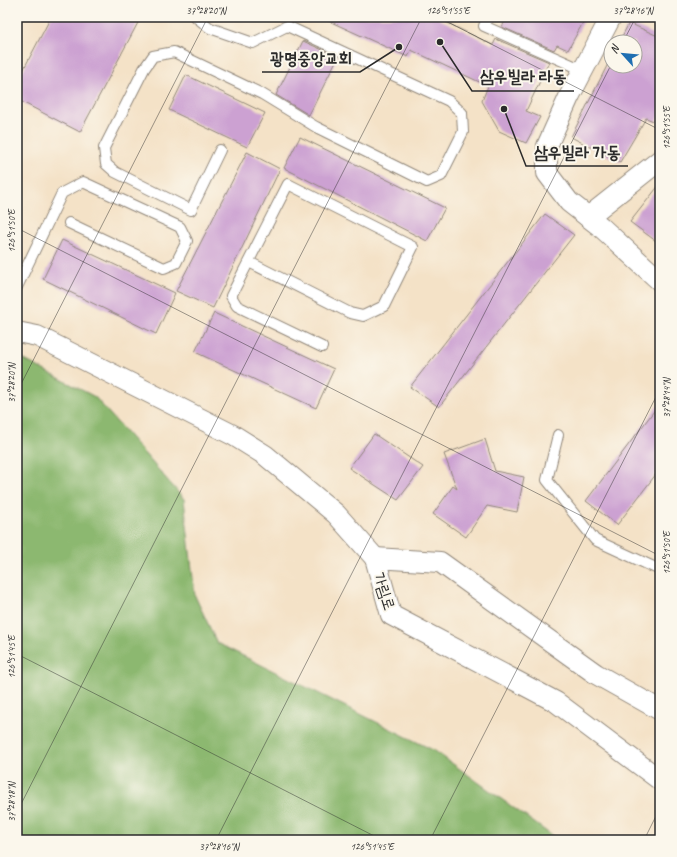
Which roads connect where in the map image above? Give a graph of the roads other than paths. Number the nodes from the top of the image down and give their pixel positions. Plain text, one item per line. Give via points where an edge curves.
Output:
1 (196, 17) edge
2 (488, 17) edge
3 (611, 17) edge
4 (584, 70) junction
5 (220, 150) dead end
6 (660, 160) edge
7 (588, 218) junction
8 (69, 223) dead end
9 (249, 262) junction
10 (660, 281) edge
11 (17, 287) edge
12 (17, 332) edge
13 (322, 347) dead end
14 (558, 435) dead end
15 (375, 558) junction
16 (660, 570) edge
17 (660, 710) edge
18 (660, 780) edge

1 - 5 lane via 210,28 253,43 287,26 449,101 462,113 463,132 460,139 441,176 427,182 316,127 262,94 174,52 153,56 104,148 106,164 115,172 191,210
2 - 4 lane via 484,26
3 - 4 street
4 - 7 street via 547,146 547,173 569,202
6 - 7 street
7 - 10 street
8 - 11 lane via 164,268 176,263 187,241 180,227 83,182 62,193
9 - 9 lane via 288,184 413,247 384,306 363,316 350,313
9 - 13 lane via 231,296 237,306
12 - 15 street via 37,336 233,435 265,455 336,514
14 - 16 lane via 547,480 595,540
15 - 17 street, 가림로 via 440,562 596,674
15 - 18 street, 가림로 via 391,615 556,702

